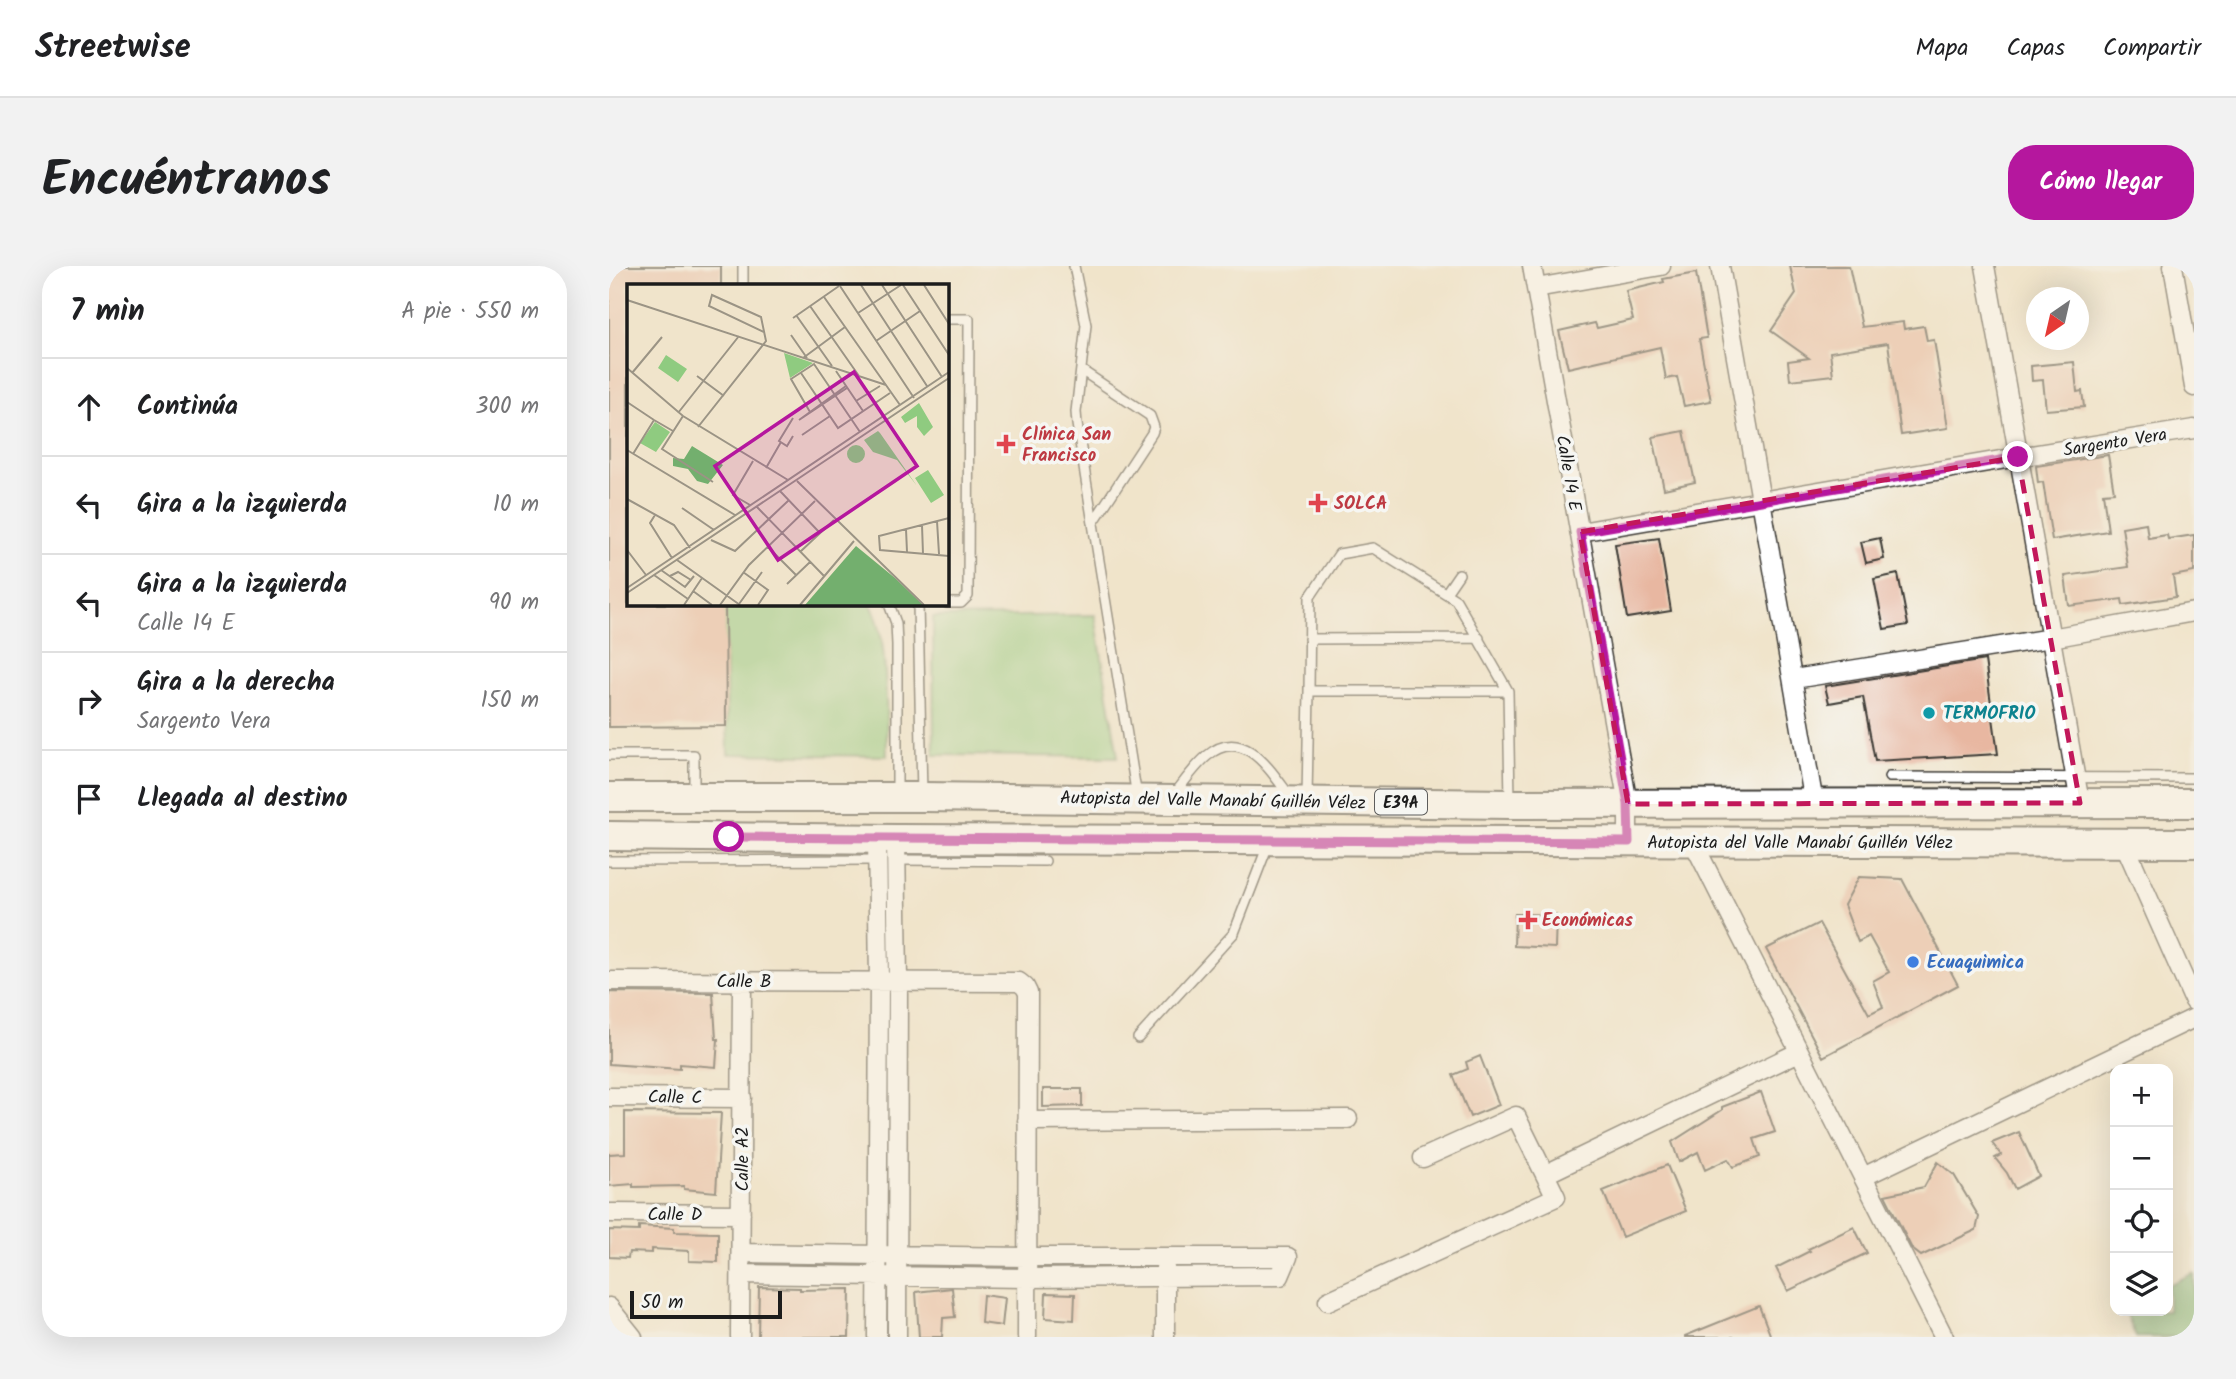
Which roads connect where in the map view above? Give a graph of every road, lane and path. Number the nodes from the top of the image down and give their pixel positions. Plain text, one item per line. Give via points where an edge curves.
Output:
1 (743, 266) edge
2 (1074, 266) edge
3 (1532, 266) edge
4 (1661, 266) edge
5 (1720, 266) edge
6 (1985, 266) edge
7 (2173, 266) edge
8 (743, 284) edge
9 (1536, 288) junction
10 (949, 319) edge
11 (1081, 370) junction
12 (2194, 387) edge
13 (2194, 429) edge
14 (2018, 457) junction
15 (1762, 500) junction
16 (1093, 523) junction
17 (1580, 532) junction
18 (1459, 574) dead end
19 (1445, 593) junction
20 (949, 603) edge
21 (890, 606) edge
22 (918, 606) edge
23 (2194, 612) edge
24 (1479, 638) junction
25 (2051, 638) junction
26 (1309, 639) junction
27 (1794, 679) junction
28 (1309, 691) junction
29 (1508, 691) junction
30 (609, 755) edge
31 (1889, 777) dead end
32 (2194, 778) edge
33 (2078, 790) junction
34 (609, 797) edge
35 (694, 797) junction
36 (910, 797) junction
37 (1137, 799) junction
38 (1171, 799) junction
39 (1300, 800) junction
40 (1814, 803) junction
41 (2194, 803) edge
42 (1510, 804) junction
43 (1628, 804) junction
44 (1145, 839) junction
45 (1270, 840) junction
46 (1629, 842) junction
47 (1693, 842) junction
48 (2124, 843) junction
49 (2194, 843) edge
50 (612, 848) edge
51 (887, 850) junction
52 (609, 981) edge
53 (743, 981) junction
54 (879, 981) junction
55 (898, 981) junction
56 (2194, 1001) edge
57 (2194, 1018) edge
58 (1138, 1038) dead end
59 (1799, 1052) junction
60 (609, 1097) edge
61 (742, 1098) junction
62 (1347, 1119) dead end
63 (1027, 1121) junction
64 (1423, 1158) dead end
65 (1546, 1174) junction
66 (1863, 1177) junction
67 (609, 1213) edge
68 (741, 1214) junction
69 (741, 1253) junction
70 (877, 1255) junction
71 (897, 1256) junction
72 (1026, 1257) junction
73 (1164, 1258) junction
74 (741, 1273) junction
75 (877, 1276) junction
76 (897, 1276) junction
77 (1165, 1277) junction
78 (1027, 1278) junction
79 (1328, 1301) dead end
80 (609, 1307) edge
81 (632, 1337) edge
82 (740, 1337) edge
83 (877, 1337) edge
84 (897, 1337) edge
85 (1027, 1337) edge
86 (1165, 1337) edge
87 (1944, 1337) edge

1 - 8 lane
2 - 11 lane via 1086,325
3 - 9 street, Calle 14 E
4 - 9 street
5 - 15 street
6 - 14 street
7 - 12 street
9 - 17 street, Calle 14 E
10 - 20 lane via 969,318 968,596 961,603
11 - 16 lane via 1076,412
11 - 16 lane via 1150,416 1154,427
13 - 14 street, Sargento Vera
14 - 15 street, Sargento Vera
14 - 25 street
15 - 17 street, Sargento Vera
15 - 27 street
16 - 37 lane
17 - 43 street, Calle 14 E
18 - 19 lane
19 - 24 lane via 1456,600
19 - 26 lane via 1373,548 1339,554 1311,597
21 - 36 lane via 895,623
22 - 36 lane
23 - 25 street
24 - 26 lane
24 - 29 lane
25 - 27 street
25 - 33 street
26 - 28 lane
27 - 40 street
28 - 29 lane
28 - 39 lane
29 - 42 lane
30 - 35 lane via 694,755
31 - 33 lane
32 - 33 lane
33 - 40 main road, Autopista del Valle Manabí Guillén Vélez / E39A
33 - 41 main road, Autopista del Valle Manabí Guillén Vélez / E39A
34 - 35 main road, Autopista del Valle Manabí Guillén Vélez / E39A
35 - 36 main road, Autopista del Valle Manabí Guillén Vélez / E39A
36 - 37 main road, Autopista del Valle Manabí Guillén Vélez / E39A
37 - 38 main road, Autopista del Valle Manabí Guillén Vélez / E39A
37 - 44 main road
38 - 39 main road, Autopista del Valle Manabí Guillén Vélez / E39A
38 - 39 lane via 1206,756 1230,746 1254,753
39 - 42 main road, Autopista del Valle Manabí Guillén Vélez / E39A
40 - 43 main road, Autopista del Valle Manabí Guillén Vélez / E39A
42 - 43 main road, Autopista del Valle Manabí Guillén Vélez / E39A
43 - 46 street, Calle 14 E
44 - 45 main road, Autopista del Valle Manabí Guillén Vélez
44 - 51 main road, Autopista del Valle Manabí Guillén Vélez via 1038,854
45 - 46 main road, Autopista del Valle Manabí Guillén Vélez
45 - 58 lane via 1234,933
46 - 47 main road, Autopista del Valle Manabí Guillén Vélez
47 - 48 main road, Autopista del Valle Manabí Guillén Vélez
47 - 59 street
48 - 49 main road, Autopista del Valle Manabí Guillén Vélez
48 - 56 street
50 - 51 main road, Autopista del Valle Manabí Guillén Vélez
51 - 54 street
51 - 55 street
52 - 53 street, Calle B
53 - 54 street, Calle B
53 - 61 street, Calle A2
54 - 55 street, Calle B
54 - 70 street
55 - 63 street, Calle B via 1019,982 1025,987
55 - 71 street
57 - 66 street
59 - 65 street
59 - 66 street
60 - 61 street, Calle C
61 - 68 street, Calle A2
62 - 63 street
63 - 72 street
64 - 65 street via 1516,1116
65 - 79 street via 1556,1197
66 - 87 street
67 - 68 street, Calle D
68 - 69 street, Calle A2
69 - 70 street
69 - 74 street, Calle A2
70 - 71 street
70 - 75 street
71 - 72 street
71 - 76 street
72 - 73 street
72 - 78 street
73 - 77 street
73 - 77 street via 1288,1257 1280,1276
74 - 75 street
74 - 82 street, Calle A2
75 - 76 street
75 - 83 street
76 - 78 street
76 - 84 street
77 - 78 street
77 - 86 street
78 - 85 street
80 - 81 street

